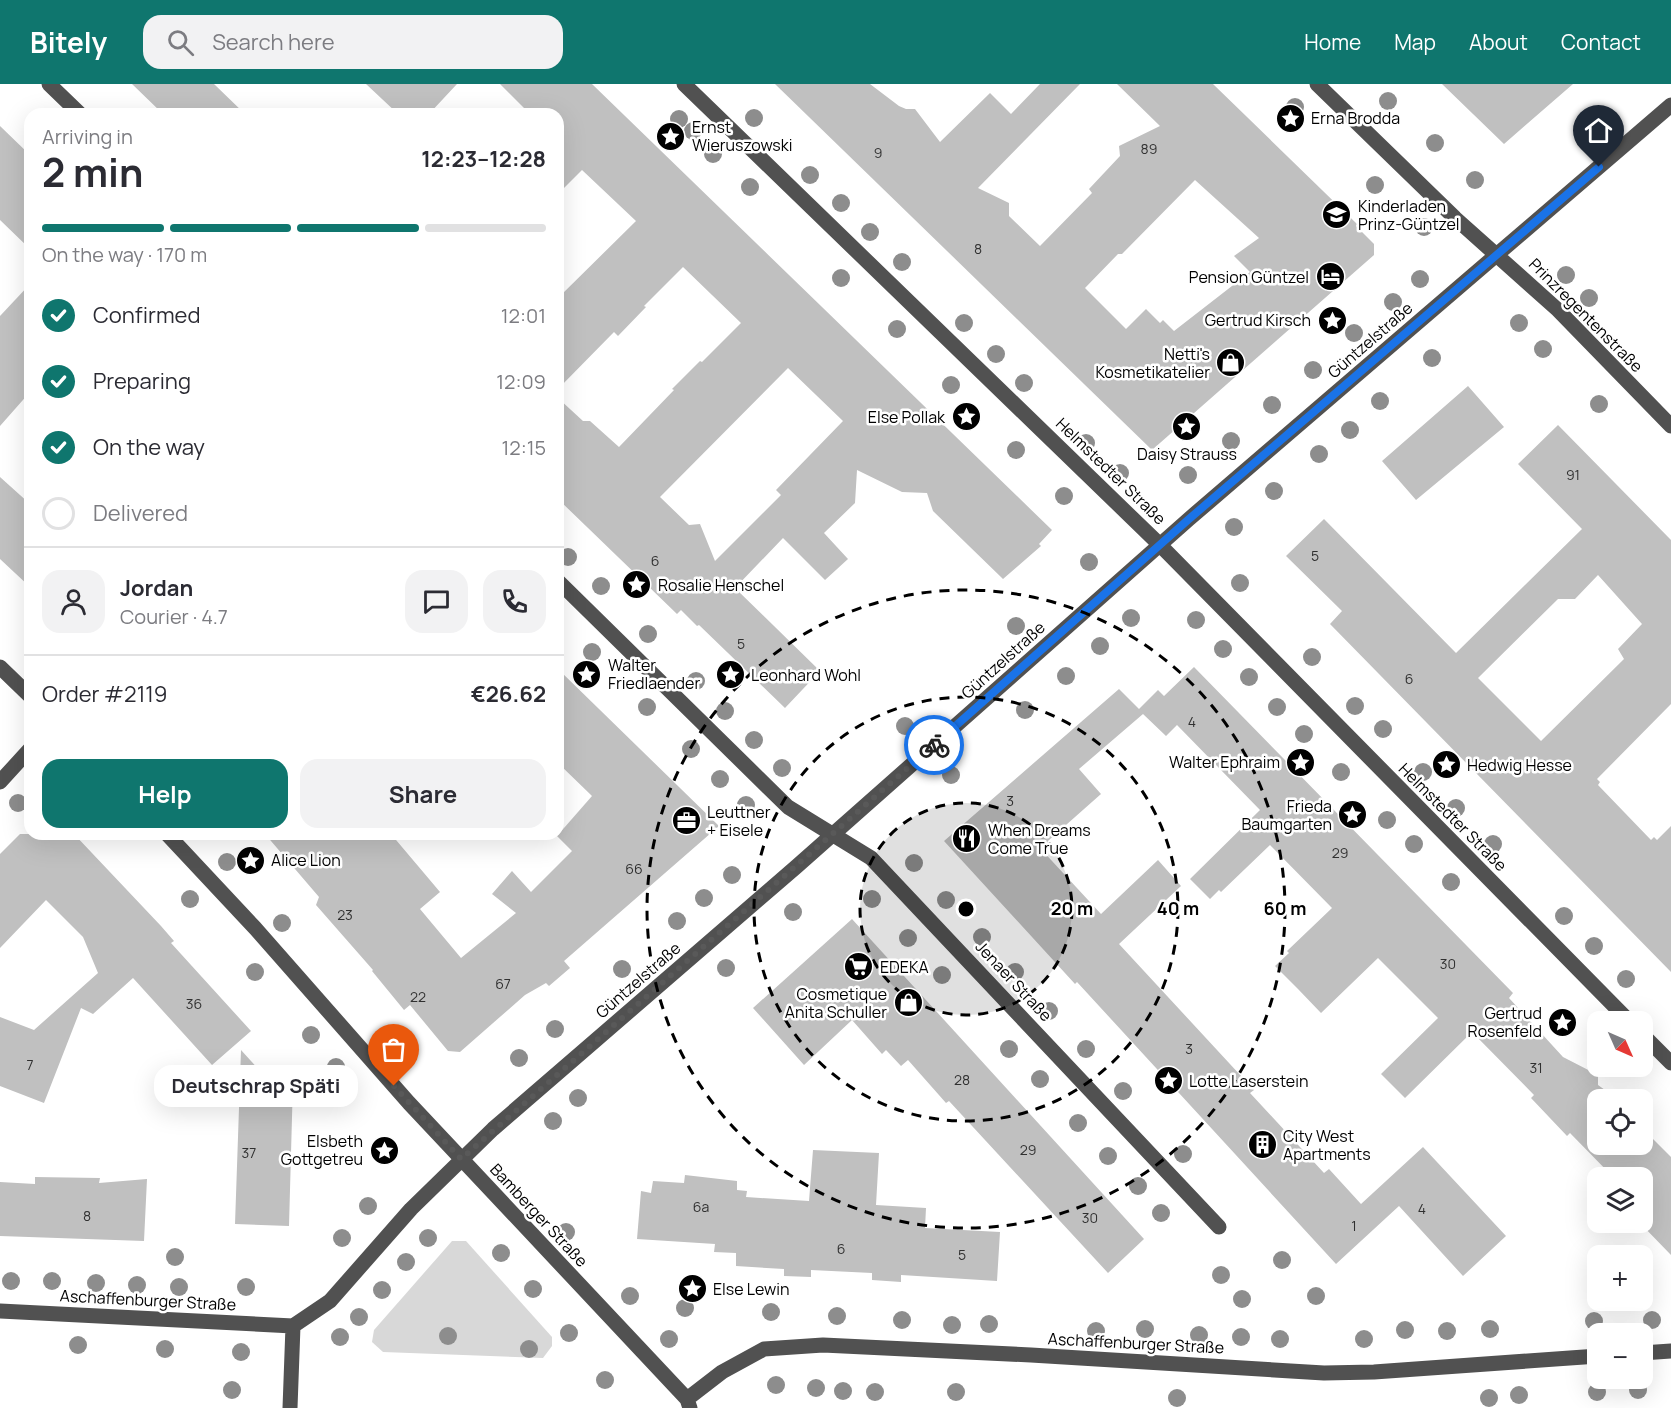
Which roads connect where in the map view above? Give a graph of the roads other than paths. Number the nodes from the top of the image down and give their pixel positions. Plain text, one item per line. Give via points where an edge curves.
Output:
1 (49, 84) edge
2 (684, 84) edge
3 (1317, 84) edge
4 (1671, 105) edge
5 (74, 108) edge
6 (1496, 255) junction
7 (1671, 426) edge
8 (1160, 544) junction
9 (564, 586) edge
10 (0, 667) edge
11 (24, 690) edge
12 (24, 756) edge
13 (0, 782) edge
14 (834, 834) junction
15 (172, 840) edge
16 (1619, 1011) edge
17 (1653, 1045) edge
18 (1671, 1063) edge
19 (461, 1159) junction
20 (1219, 1227) dead end
21 (0, 1311) edge
22 (293, 1326) junction
23 (1671, 1351) edge
24 (1653, 1352) edge
25 (1587, 1357) edge
26 (688, 1404) edge
27 (290, 1408) edge

1 - 5 street
2 - 8 street, Helmstedter Straße
3 - 6 street, Prinzregentenstraße
4 - 6 street, Güntzelstraße
6 - 7 street, Prinzregentenstraße via 1558,310
6 - 8 street, Güntzelstraße
8 - 14 street, Güntzelstraße
8 - 16 street, Helmstedter Straße
9 - 14 street, Jenaer Straße via 788,807
10 - 11 street
12 - 13 street
14 - 19 street, Güntzelstraße
14 - 20 street, Jenaer Straße via 871,858 903,889
15 - 19 street, Bamberger Straße
17 - 18 street
19 - 22 street, Güntzelstraße via 411,1209 330,1302
19 - 26 street, Bamberger Straße
21 - 22 street, Aschaffenburger Straße
22 - 27 street
23 - 24 street
25 - 26 street, Aschaffenburger Straße via 1324,1373 823,1345 764,1349 722,1372

